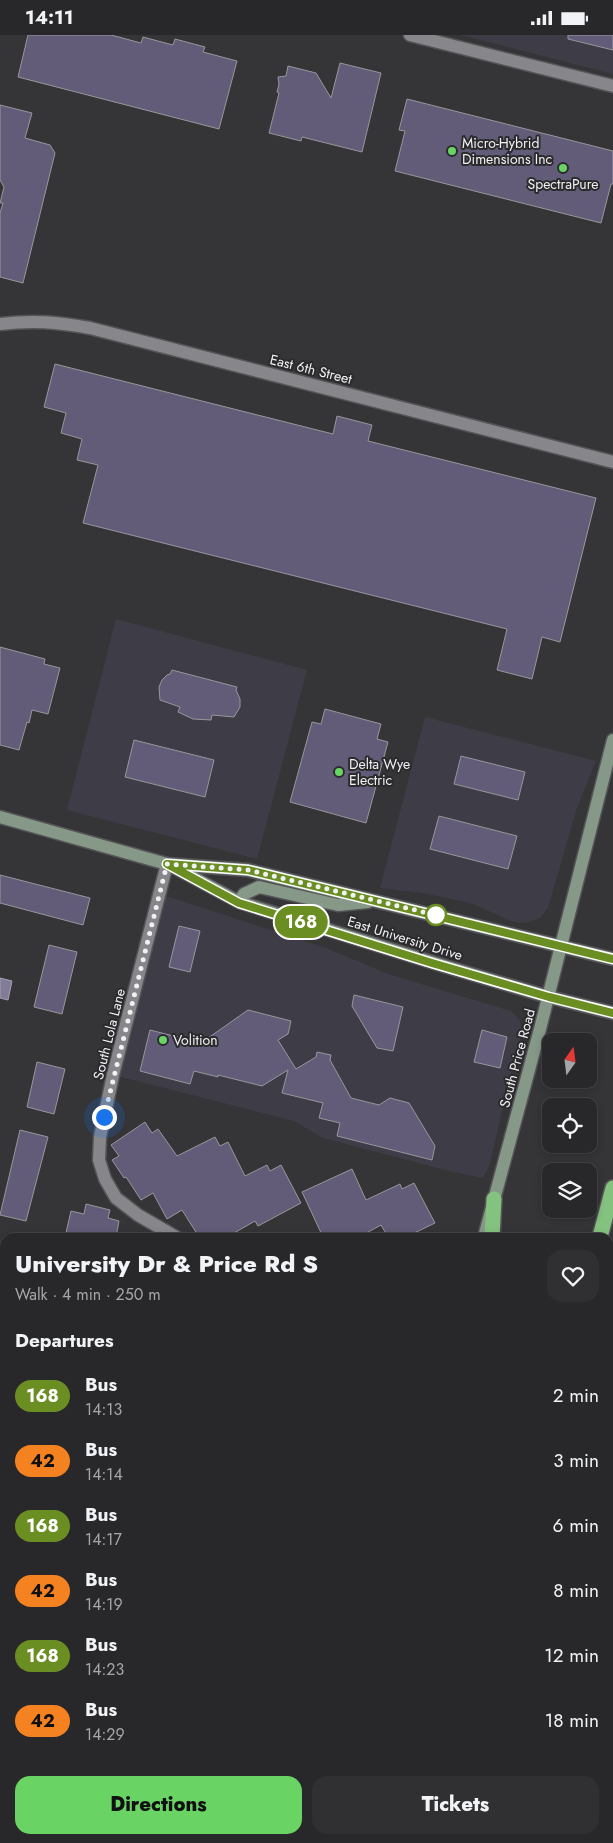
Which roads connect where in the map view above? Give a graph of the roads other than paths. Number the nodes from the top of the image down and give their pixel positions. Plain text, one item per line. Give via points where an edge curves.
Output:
1 (410, 35) edge
2 (447, 40) edge
3 (613, 86) edge
4 (0, 324) edge
5 (613, 462) edge
6 (613, 740) edge
7 (0, 817) edge
8 (167, 864) junction
9 (378, 901) junction
10 (239, 903) junction
11 (561, 946) junction
12 (613, 959) edge
13 (549, 997) junction
14 (613, 1013) edge
15 (613, 1188) edge
16 (494, 1199) junction
17 (169, 1233) edge
18 (485, 1233) edge
19 (492, 1233) edge
20 (601, 1233) edge

1 - 2 street
2 - 3 street
4 - 5 street, East 6th Street via 51,321 90,328
6 - 11 main road, South Price Road
7 - 8 main road, East University Drive
8 - 9 main road, East University Drive via 248,870
8 - 10 main road, East University Drive
8 - 17 street, South Lola Lane via 113,1075 100,1137 99,1160 116,1197 138,1215
9 - 10 main road via 338,905 259,887 244,894
9 - 11 main road, East University Drive
10 - 13 main road, East University Drive
11 - 12 main road, East University Drive
11 - 13 main road, South Price Road
13 - 14 main road, East University Drive
13 - 16 main road, South Price Road
15 - 20 highway
16 - 18 main road, South Price Road
16 - 19 highway

